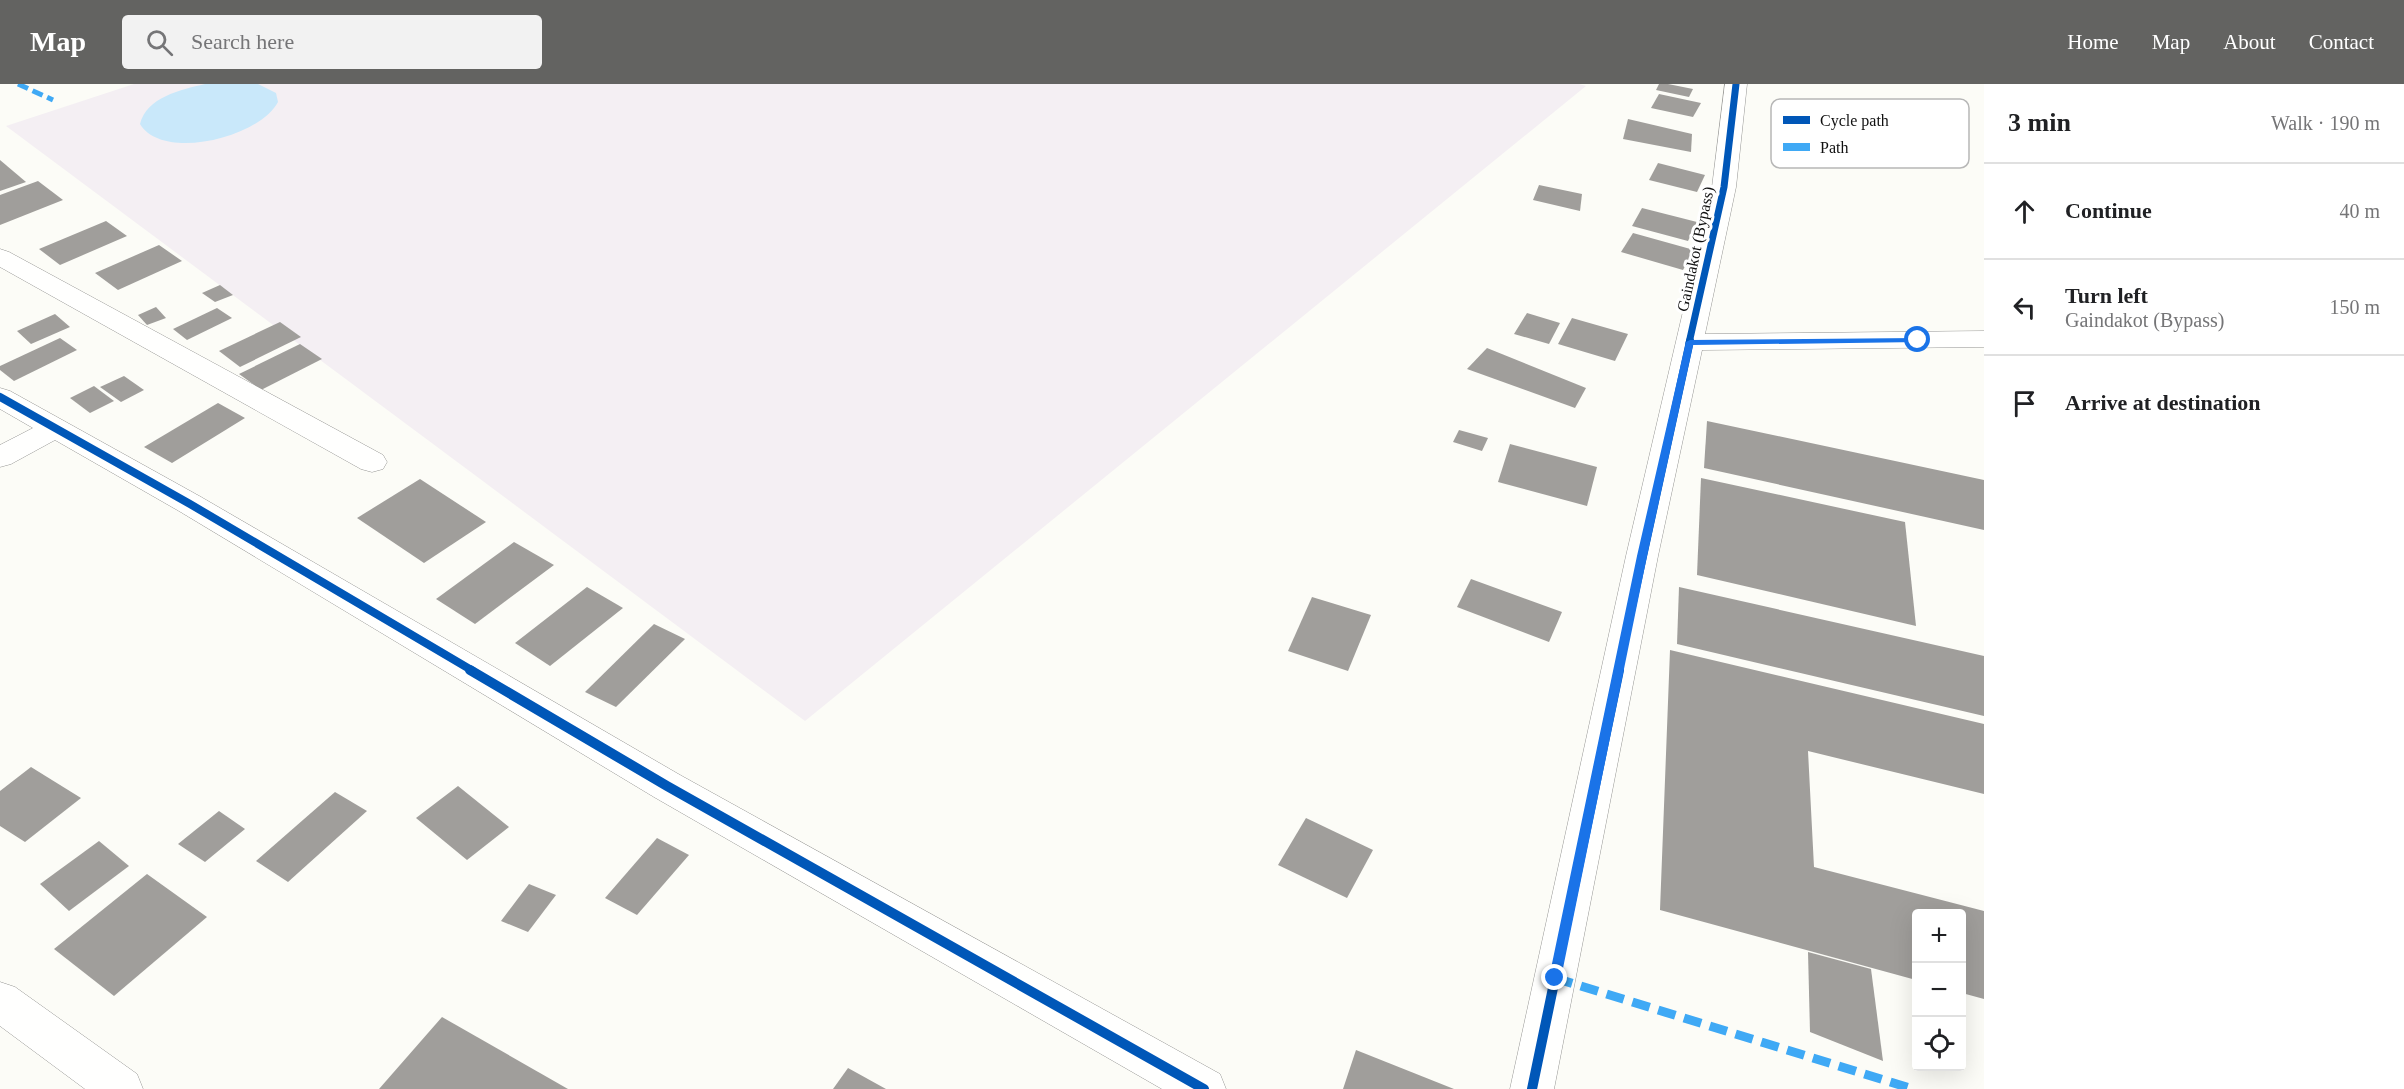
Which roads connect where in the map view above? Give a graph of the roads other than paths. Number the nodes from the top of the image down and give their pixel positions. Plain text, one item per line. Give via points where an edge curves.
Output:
1 (1736, 84) edge
2 (0, 257) edge
3 (1984, 339) edge
4 (1690, 342) junction
5 (0, 397) edge
6 (56, 428) junction
7 (0, 457) edge
8 (372, 462) dead end
9 (0, 1000) edge
10 (121, 1089) edge
11 (1204, 1089) edge
12 (1532, 1089) edge

1 - 4 street, Gaindakot (Bypass) via 1724,188
2 - 8 street
3 - 4 street
4 - 12 street, Gaindakot (Bypass)
5 - 6 street
6 - 7 street
6 - 11 street via 667,786
9 - 10 street

